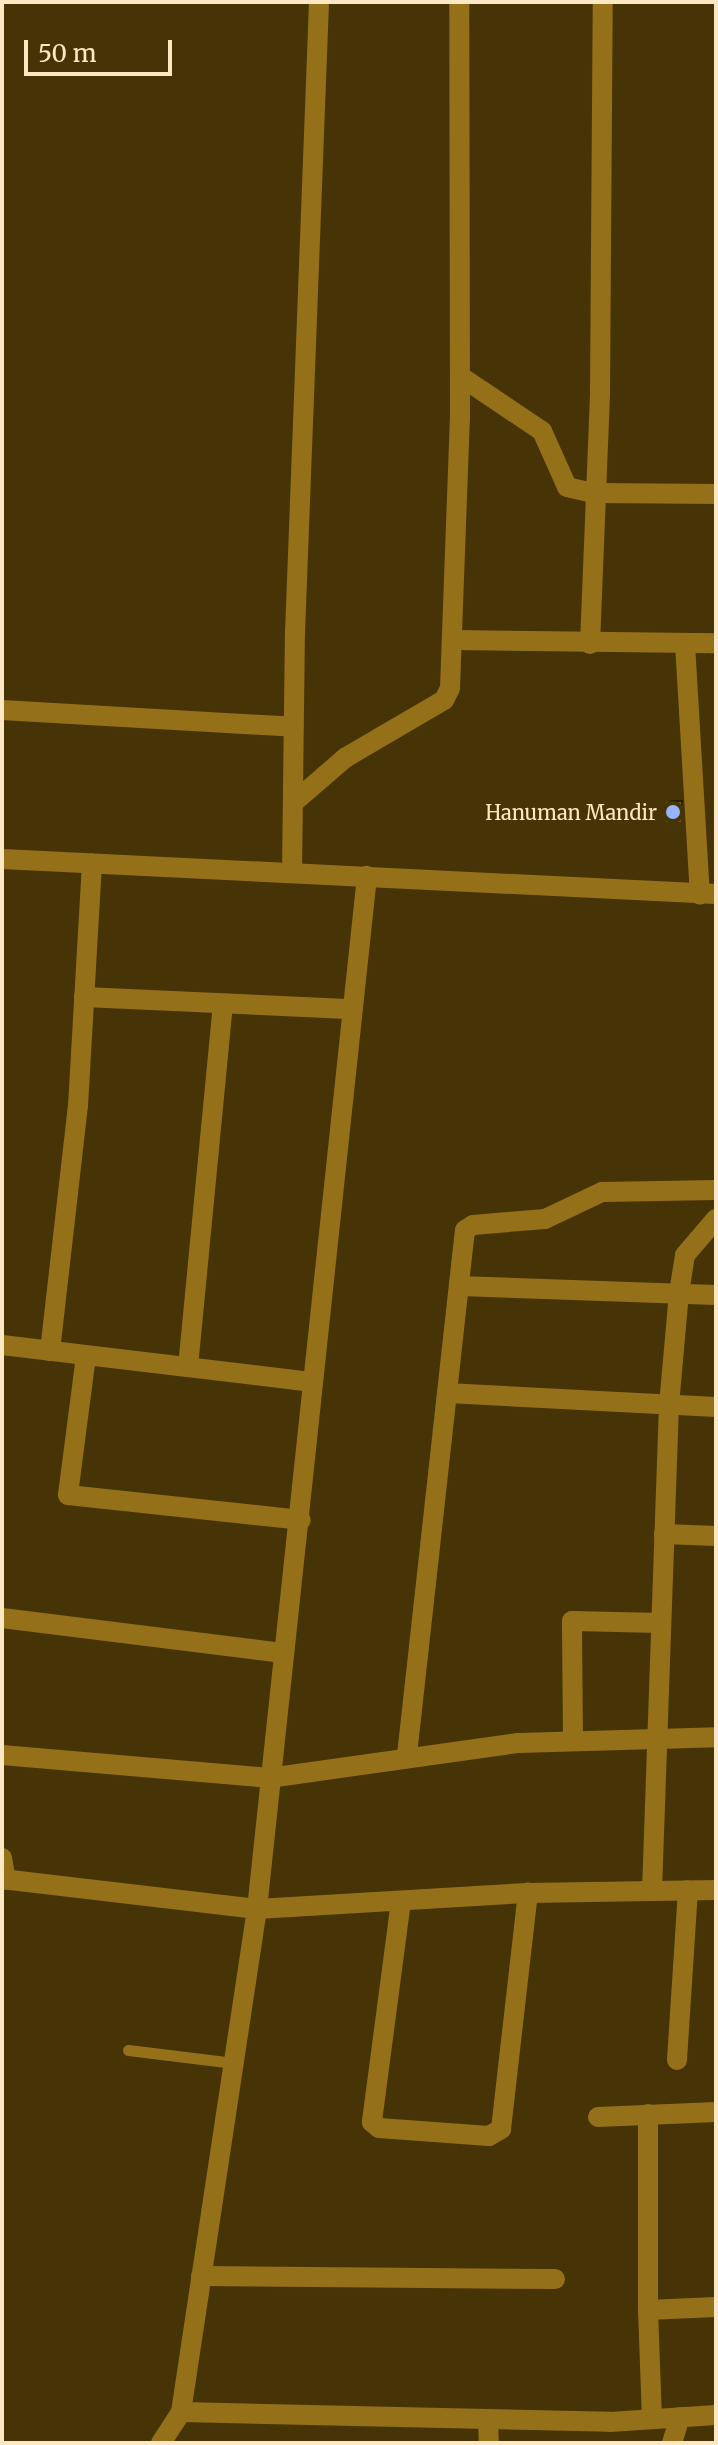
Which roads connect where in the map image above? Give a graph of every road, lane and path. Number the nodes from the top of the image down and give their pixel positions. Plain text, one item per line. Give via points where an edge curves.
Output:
1 (319, 2) edge
2 (459, 2) edge
3 (603, 2) edge
4 (460, 376) junction
5 (594, 493) junction
6 (716, 494) edge
7 (454, 640) junction
8 (716, 643) edge
9 (590, 644) junction
10 (685, 644) junction
11 (2, 710) edge
12 (294, 727) junction
13 (293, 803) junction
14 (2, 859) edge
15 (92, 863) junction
16 (292, 873) junction
17 (367, 876) junction
18 (708, 895) edge
19 (84, 997) junction
20 (223, 1005) junction
21 (353, 1009) junction
22 (716, 1190) edge
23 (716, 1219) edge
24 (459, 1286) junction
25 (679, 1293) junction
26 (716, 1295) edge
27 (2, 1346) edge
28 (50, 1351) junction
29 (86, 1356) junction
30 (188, 1367) junction
31 (313, 1382) junction
32 (447, 1393) junction
33 (669, 1405) junction
34 (716, 1407) edge
35 (301, 1520) junction
36 (664, 1534) junction
37 (716, 1536) edge
38 (2, 1618) edge
39 (661, 1623) junction
40 (284, 1653) junction
41 (716, 1737) edge
42 (657, 1739) junction
43 (573, 1741) junction
44 (2, 1755) edge
45 (407, 1755) junction
46 (269, 1778) junction
47 (2, 1858) edge
48 (4, 1879) edge
49 (688, 1890) junction
50 (716, 1890) edge
51 (652, 1891) junction
52 (528, 1893) junction
53 (401, 1901) junction
54 (257, 1909) junction
55 (128, 2050) dead end
56 (677, 2060) dead end
57 (234, 2063) junction
58 (716, 2112) edge
59 (648, 2114) junction
60 (598, 2117) dead end
61 (201, 2276) junction
62 (555, 2279) dead end
63 (716, 2307) edge
64 (648, 2310) junction
65 (181, 2412) junction
66 (716, 2415) edge
67 (680, 2417) junction
68 (652, 2419) junction
69 (488, 2420) junction
70 (161, 2443) edge
71 (489, 2443) edge
72 (672, 2443) edge

1 - 12 street
2 - 4 street
3 - 5 street
4 - 5 street via 542,431 567,487
4 - 7 street
5 - 6 street
5 - 9 street
7 - 9 street
7 - 13 street via 444,700 345,758
8 - 10 street
9 - 10 street
10 - 18 street
11 - 12 street
12 - 13 street
13 - 16 street
14 - 15 street
15 - 16 street
15 - 19 street
16 - 17 street
17 - 18 street
17 - 21 street
19 - 20 street
19 - 28 street via 78,1106
20 - 21 street
20 - 30 street
21 - 31 street
22 - 24 street via 602,1192 545,1219 473,1225 465,1230
23 - 25 street via 685,1255
24 - 25 street
24 - 32 street
25 - 26 street
25 - 33 street
27 - 28 street
28 - 29 street
29 - 30 street
29 - 35 street via 68,1495
30 - 31 street
31 - 35 street
32 - 33 street
32 - 45 street
33 - 34 street
33 - 36 street
35 - 40 street
36 - 37 street
36 - 39 street
38 - 40 street
39 - 42 street
39 - 43 street via 572,1621
40 - 46 street
41 - 42 street
42 - 43 street
42 - 51 street
43 - 45 street
44 - 46 street
45 - 46 street
46 - 54 street
47 - 48 street
48 - 54 street
49 - 50 street
49 - 51 street
49 - 56 street
51 - 52 street
52 - 53 street
52 - 53 street via 501,2129 489,2136 379,2128 372,2122
53 - 54 street
54 - 57 street
55 - 57 lane
57 - 61 street
58 - 59 street
59 - 60 street
59 - 64 street
61 - 62 street
61 - 65 street
63 - 64 street
64 - 68 street
65 - 69 street
65 - 70 street
66 - 67 street
67 - 68 street
67 - 72 street
68 - 69 street
69 - 71 street

